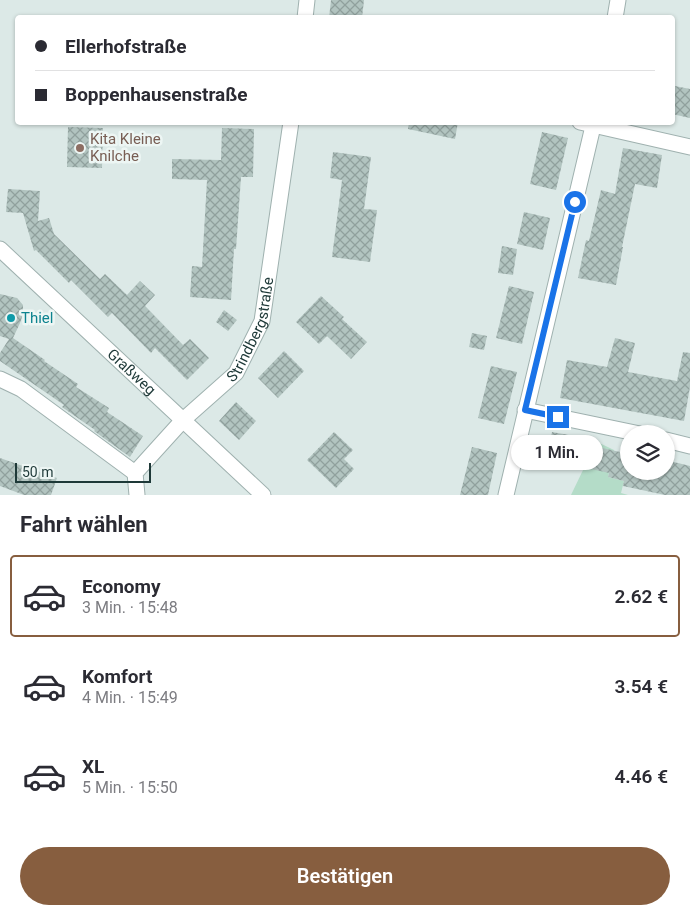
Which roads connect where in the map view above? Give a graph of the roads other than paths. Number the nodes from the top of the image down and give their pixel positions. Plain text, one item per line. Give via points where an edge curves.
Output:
1 (307, 0) edge
2 (618, 0) edge
3 (305, 15) edge
4 (616, 15) edge
5 (291, 125) edge
6 (589, 125) edge
7 (593, 125) edge
8 (690, 147) edge
9 (0, 249) edge
10 (0, 379) edge
11 (525, 410) junction
12 (184, 420) junction
13 (620, 430) edge
14 (675, 442) edge
15 (690, 446) edge
16 (136, 473) junction
17 (137, 495) edge
18 (263, 495) edge
19 (506, 495) edge

1 - 3 street
2 - 4 street
5 - 12 street, Strindbergstraße via 262,322 236,374
6 - 11 street
7 - 8 street
9 - 12 street, Graßweg
10 - 16 street via 21,389
11 - 13 street
11 - 19 street
12 - 16 street, Strindbergstraße
12 - 18 street, Graßweg
14 - 15 street
16 - 17 street

